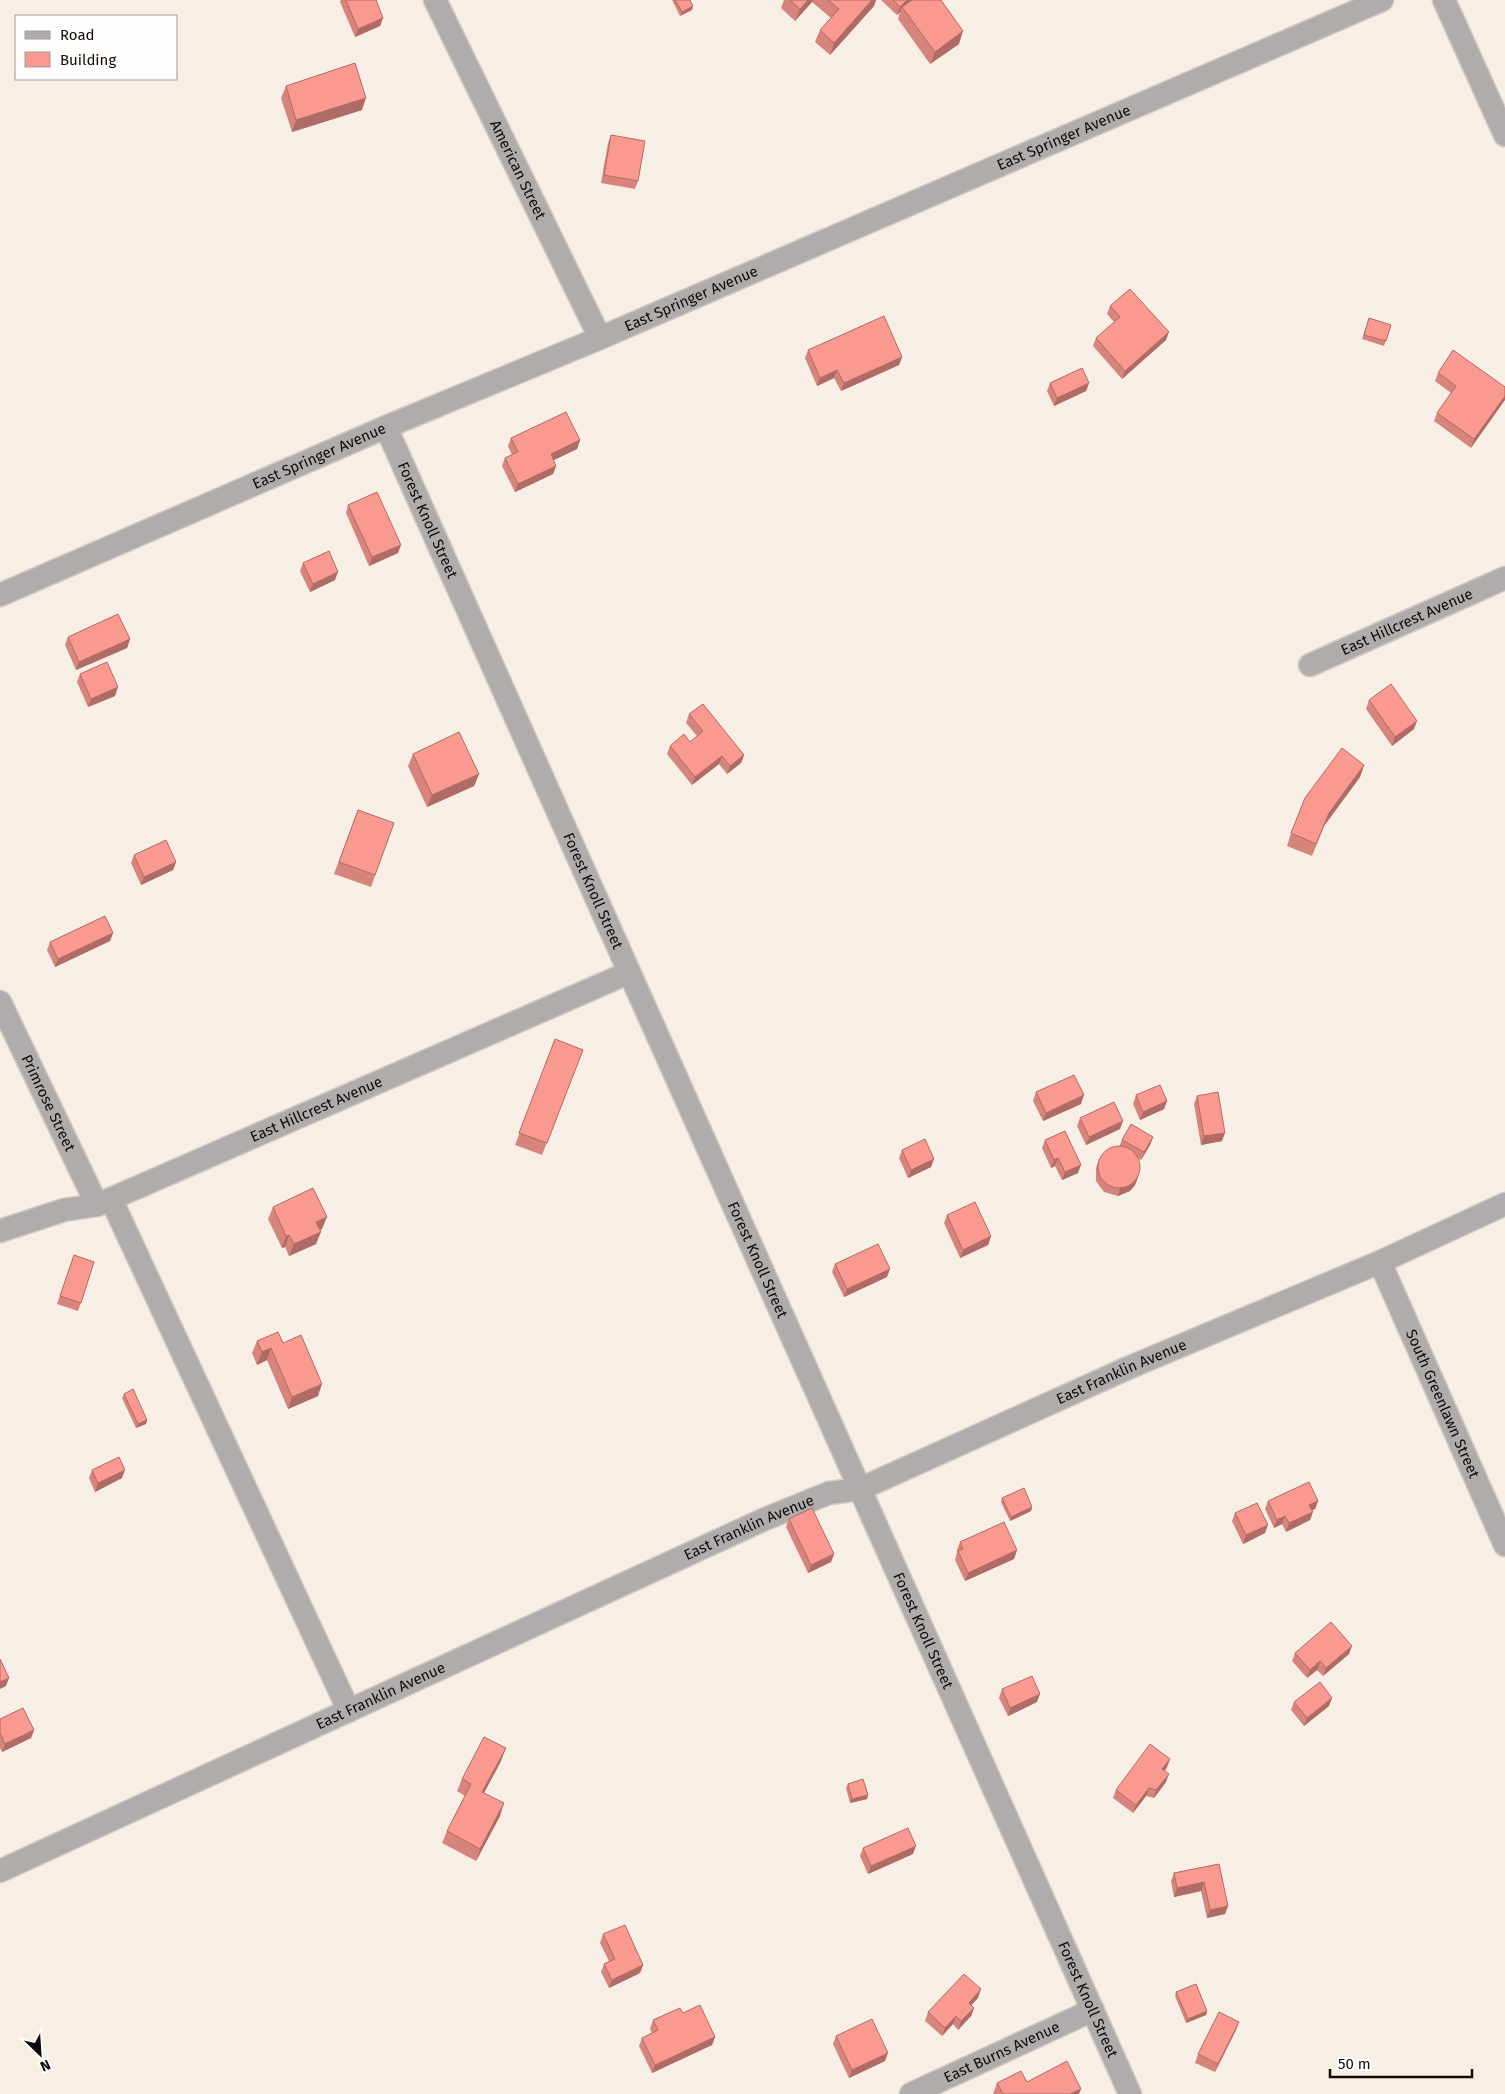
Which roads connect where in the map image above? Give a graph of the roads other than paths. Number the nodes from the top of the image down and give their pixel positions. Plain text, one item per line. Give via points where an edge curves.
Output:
1 (435, 0) edge
2 (1382, 0) edge
3 (1444, 0) edge
4 (1505, 135) edge
5 (600, 338) junction
6 (386, 427) junction
7 (1505, 578) edge
8 (0, 595) edge
9 (1310, 665) dead end
10 (628, 973) junction
11 (0, 1002) edge
12 (104, 1202) junction
13 (1505, 1204) edge
14 (0, 1231) edge
15 (1380, 1262) junction
16 (860, 1489) junction
17 (1505, 1545) edge
18 (350, 1711) junction
19 (0, 1871) edge
20 (1093, 2010) junction
21 (911, 2094) edge
22 (1130, 2094) edge

1 - 5 street, American Street
2 - 5 street, East Springer Avenue
3 - 4 street
5 - 6 street, East Springer Avenue
6 - 8 street, East Springer Avenue
6 - 10 street, Forest Knoll Street
7 - 9 street, East Hillcrest Avenue
10 - 12 street, East Hillcrest Avenue
10 - 16 street, Forest Knoll Street
11 - 12 street, Primrose Street
12 - 14 street, East Hillcrest Avenue via 64,1210
12 - 18 street, Primrose Street
13 - 15 street, East Franklin Avenue
15 - 16 street, East Franklin Avenue via 1128,1368
15 - 17 street, South Greenlawn Street
16 - 18 street, East Franklin Avenue via 830,1493 765,1519
16 - 20 street, Forest Knoll Street
18 - 19 street, East Franklin Avenue
20 - 21 street, East Burns Avenue
20 - 22 street, Forest Knoll Street

